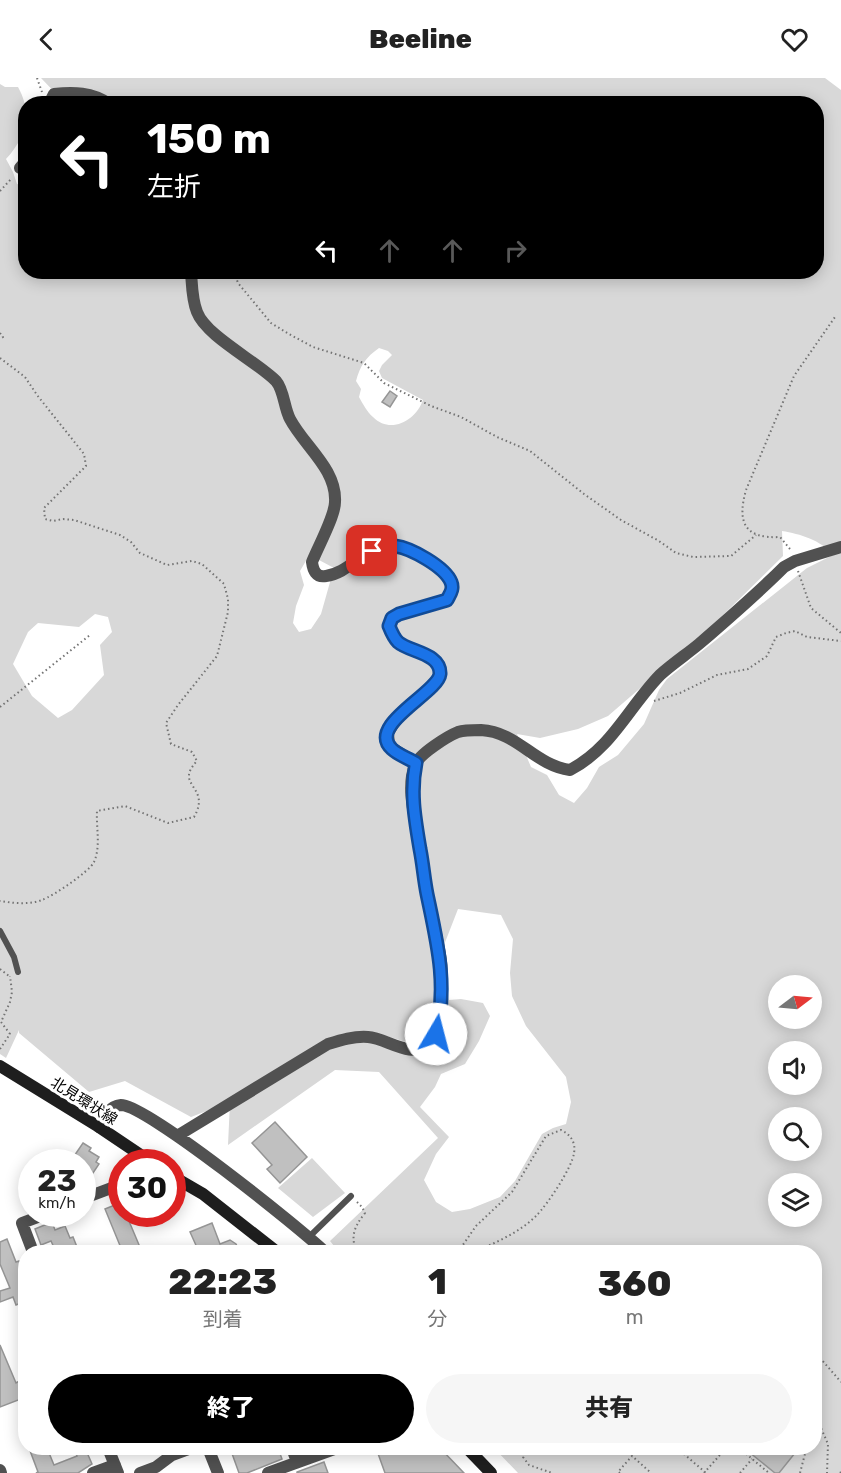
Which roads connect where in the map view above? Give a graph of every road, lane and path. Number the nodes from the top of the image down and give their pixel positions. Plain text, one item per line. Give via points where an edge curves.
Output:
1 (53, 96) edge
2 (95, 96) edge
3 (18, 170) edge
4 (0, 191) edge
5 (192, 279) edge
6 (236, 279) edge
7 (834, 317) dead end
8 (0, 333) edge
9 (0, 339) edge
10 (0, 358) edge
11 (756, 535) junction
12 (841, 548) edge
13 (795, 561) junction
14 (841, 633) edge
15 (90, 635) dead end
16 (841, 641) edge
17 (643, 697) junction
18 (0, 707) edge
19 (416, 763) junction
20 (0, 901) edge
21 (0, 931) edge
22 (0, 969) edge
23 (18, 972) joint
24 (9, 976) junction
25 (0, 1049) edge
26 (0, 1066) edge
27 (99, 1127) junction
28 (177, 1136) junction
29 (132, 1149) edge
30 (186, 1184) edge
31 (351, 1196) joint
32 (24, 1227) edge
33 (309, 1237) junction
34 (30, 1245) edge
35 (268, 1245) edge
36 (318, 1245) edge
37 (354, 1245) edge
38 (463, 1245) edge
39 (488, 1245) edge
40 (822, 1360) edge
41 (841, 1382) edge
42 (822, 1430) edge
43 (111, 1455) edge
44 (172, 1455) edge
45 (211, 1455) edge
46 (294, 1455) edge
47 (317, 1455) edge
48 (474, 1455) edge
49 (523, 1455) edge
50 (685, 1455) edge
51 (720, 1455) edge
52 (747, 1455) edge
53 (805, 1455) edge
54 (752, 1459) junction
55 (297, 1462) junction
56 (117, 1469) edge
57 (93, 1473) edge
58 (140, 1473) edge
59 (218, 1473) edge
60 (268, 1473) edge
61 (491, 1473) edge
62 (552, 1473) edge
63 (620, 1473) edge
64 (651, 1473) edge
65 (705, 1473) edge
66 (740, 1473) edge
67 (769, 1473) edge
68 (800, 1473) edge
69 (827, 1473) edge

1 - 2 street
3 - 4 path
5 - 19 street via 197,314 209,329 278,384 296,430 333,484 335,506 312,562 313,570 325,577 372,551 396,546 432,562 452,583 447,600 399,614 389,626 397,642 432,658 440,672 430,689 399,716 388,733 389,746
6 - 11 path via 271,323 313,347 364,363 384,383 530,451 621,520 676,553 693,557 732,556
7 - 11 path via 795,376 746,490 741,518
8 - 9 path
10 - 20 path via 25,376 84,454 86,466 44,508 45,519 74,520 120,535 140,553 167,565 192,561 202,564 224,584 228,612 217,656 166,723 171,744 192,752 197,761 189,769 189,778 200,796 201,806 194,817 168,823 125,806 97,811 98,848 84,873 42,900 21,904
11 - 13 path via 780,537
12 - 13 street
13 - 14 path via 811,608
13 - 17 street via 661,674
15 - 18 path
16 - 17 path via 807,637 795,631 786,633 776,638 767,656 748,669 717,675 664,699 653,701
17 - 19 street via 609,741 570,770 544,763 499,733 481,730 460,732 443,740
19 - 28 street via 413,804 441,964 439,1020 429,1044 413,1049 355,1036 328,1044
21 - 23 lane
22 - 24 path
23 - 24 path
24 - 25 path via 12,992 0,1022 10,1034
26 - 27 main road, 北見環状線
27 - 28 street via 110,1110 122,1105
27 - 29 main road, 北見環状線
28 - 33 street
30 - 35 main road
31 - 33 lane
31 - 37 path via 365,1214 354,1231
32 - 34 street
33 - 36 street
38 - 39 path via 476,1226 512,1192 546,1136 561,1130 566,1133 575,1152 560,1184 536,1216
40 - 41 path
42 - 69 path via 828,1444
43 - 56 street
44 - 58 street
45 - 59 street
46 - 55 street
47 - 55 street
48 - 61 main road
49 - 62 path via 529,1465
50 - 65 path
51 - 65 path
52 - 54 path
53 - 68 path
54 - 66 path
54 - 67 path
55 - 60 street
56 - 57 street
63 - 64 path via 632,1456

